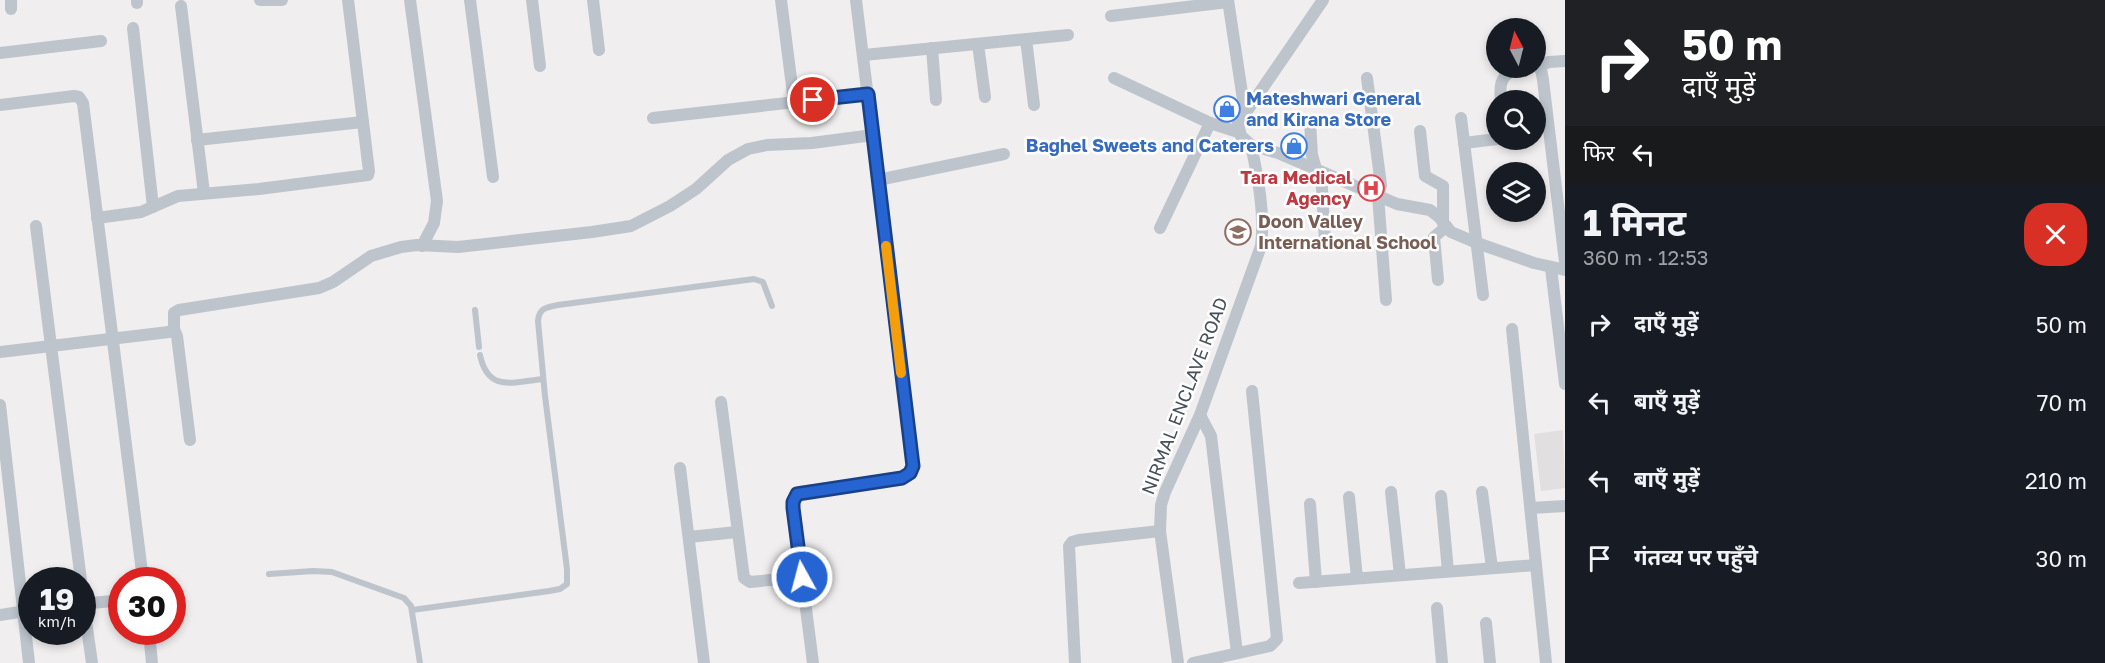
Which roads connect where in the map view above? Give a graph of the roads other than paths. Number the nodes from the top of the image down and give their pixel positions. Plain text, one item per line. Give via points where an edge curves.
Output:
1 (260, 0) edge
2 (282, 0) edge
3 (348, 0) edge
4 (410, 0) edge
5 (470, 0) edge
6 (532, 0) edge
7 (593, 0) edge
8 (782, 0) edge
9 (856, 0) edge
10 (1323, 0) edge
11 (1228, 1) edge
12 (181, 6) dead end
13 (1111, 16) dead end
14 (133, 28) dead end
15 (1068, 34) dead end
16 (1026, 39) junction
17 (101, 41) dead end
18 (978, 44) junction
19 (932, 48) junction
20 (599, 50) dead end
21 (0, 53) edge
22 (864, 55) junction
23 (1565, 61) edge
24 (1546, 63) edge
25 (540, 66) dead end
26 (1114, 78) dead end
27 (1366, 78) dead end
28 (1542, 78) edge
29 (868, 94) junction
30 (985, 97) dead end
31 (936, 100) dead end
32 (794, 102) junction
33 (0, 105) edge
34 (1034, 105) dead end
35 (1245, 113) junction
36 (653, 118) dead end
37 (1461, 118) dead end
38 (363, 122) junction
39 (1310, 122) dead end
40 (1210, 123) junction
41 (1420, 131) dead end
42 (1238, 132) junction
43 (873, 135) junction
44 (197, 140) junction
45 (1486, 140) edge
46 (1464, 143) junction
47 (1251, 146) junction
48 (1004, 154) dead end
49 (1318, 170) junction
50 (493, 177) dead end
51 (878, 180) junction
52 (204, 193) junction
53 (1378, 196) junction
54 (153, 207) junction
55 (97, 218) junction
56 (1445, 225) junction
57 (36, 226) dead end
58 (1160, 228) dead end
59 (1325, 242) dead end
60 (1477, 243) junction
61 (422, 246) junction
62 (1565, 262) edge
63 (1551, 268) junction
64 (1565, 270) edge
65 (1438, 280) dead end
66 (1483, 294) dead end
67 (1386, 300) dead end
68 (772, 306) dead end
69 (475, 310) dead end
70 (174, 329) junction
71 (1512, 329) dead end
72 (112, 340) junction
73 (51, 346) junction
74 (479, 346) dead end
75 (0, 352) edge
76 (480, 355) dead end
77 (543, 379) junction
78 (1565, 384) edge
79 (1252, 391) dead end
80 (721, 402) dead end
81 (0, 405) edge
82 (1200, 415) junction
83 (189, 440) dead end
84 (680, 468) dead end
85 (1391, 492) dead end
86 (1482, 492) dead end
87 (1441, 496) dead end
88 (1349, 497) dead end
89 (1310, 504) dead end
90 (1565, 506) edge
91 (1532, 508) junction
92 (1160, 531) junction
93 (737, 532) junction
94 (689, 537) junction
95 (1536, 565) junction
96 (21, 567) edge
97 (79, 567) edge
98 (141, 567) edge
99 (1492, 568) junction
100 (1448, 572) junction
101 (269, 574) dead end
102 (1400, 575) junction
103 (802, 577) junction
104 (1357, 578) junction
105 (1316, 582) junction
106 (1299, 583) dead end
107 (1437, 608) dead end
108 (411, 610) junction
109 (18, 612) edge
110 (0, 615) edge
111 (1486, 622) dead end
112 (28, 645) edge
113 (89, 645) edge
114 (151, 645) edge
115 (1237, 653) junction
116 (29, 663) edge
117 (92, 663) edge
118 (153, 663) edge
119 (420, 663) edge
120 (704, 663) edge
121 (813, 663) edge
122 (1075, 663) edge
123 (1178, 663) edge
124 (1193, 663) edge
125 (1442, 663) edge
126 (1490, 663) edge
127 (1546, 663) edge

1 - 2 street
3 - 38 street
4 - 61 street via 437,201 434,223
5 - 50 street
6 - 25 street
7 - 20 street
8 - 32 street
9 - 22 street
10 - 35 street
11 - 13 street
11 - 35 street
12 - 44 street
14 - 54 street
15 - 16 street
16 - 18 street
16 - 34 street
17 - 21 street
18 - 19 street
18 - 30 street
19 - 22 street
19 - 31 street
22 - 29 street
23 - 24 street
26 - 40 street
27 - 53 street via 1381,185
28 - 62 street
29 - 32 street
29 - 43 street
32 - 36 street
33 - 55 street via 74,96 81,100
35 - 42 street
37 - 46 street
38 - 44 street
38 - 52 street via 369,171 366,177
39 - 49 street via 1312,155
40 - 42 street
40 - 58 street
41 - 56 street via 1425,176 1443,186
42 - 47 street
43 - 51 street
43 - 61 street via 748,149 728,160 696,189 631,226 458,247
44 - 52 street
45 - 46 street
46 - 60 street
47 - 49 street
47 - 82 street, NIRMAL ENCLAVE ROAD via 1262,220 1261,246
48 - 51 street
49 - 53 street
49 - 59 street
51 - 103 street via 913,466 902,478 797,494 793,508
52 - 54 street via 178,196
53 - 56 street via 1430,210
53 - 67 street
54 - 55 street
55 - 72 street
56 - 60 street
56 - 65 street via 1434,237
57 - 73 street
60 - 63 street
60 - 66 street
61 - 70 street via 380,252 319,288 178,310 174,313
63 - 64 street
63 - 78 street
68 - 77 lane via 763,282 754,279 544,308 538,316
69 - 74 lane
70 - 72 street
70 - 83 street
71 - 91 street
72 - 73 street
72 - 98 street
73 - 75 street
73 - 97 street
76 - 77 lane via 484,372 496,381
77 - 108 lane via 567,584 549,591
79 - 115 street via 1277,635 1274,644
80 - 93 street
81 - 96 street
82 - 92 street, NIRMAL ENCLAVE ROAD via 1165,492
82 - 115 street via 1211,436
84 - 94 street
85 - 102 street
86 - 99 street
87 - 100 street
88 - 104 street
89 - 105 street
90 - 91 street
91 - 95 street
92 - 122 street via 1079,540 1069,546
92 - 123 street, NIRMAL ENCLAVE ROAD
93 - 94 street
93 - 103 street via 742,572 747,581
94 - 120 street
95 - 99 street
95 - 127 street
99 - 100 street
100 - 102 street
101 - 108 lane via 340,574 400,595
102 - 104 street
103 - 121 street
104 - 105 street
105 - 106 street
107 - 125 street
108 - 119 lane
109 - 110 street
111 - 126 street
112 - 116 street
113 - 117 street
114 - 118 street
115 - 124 street

